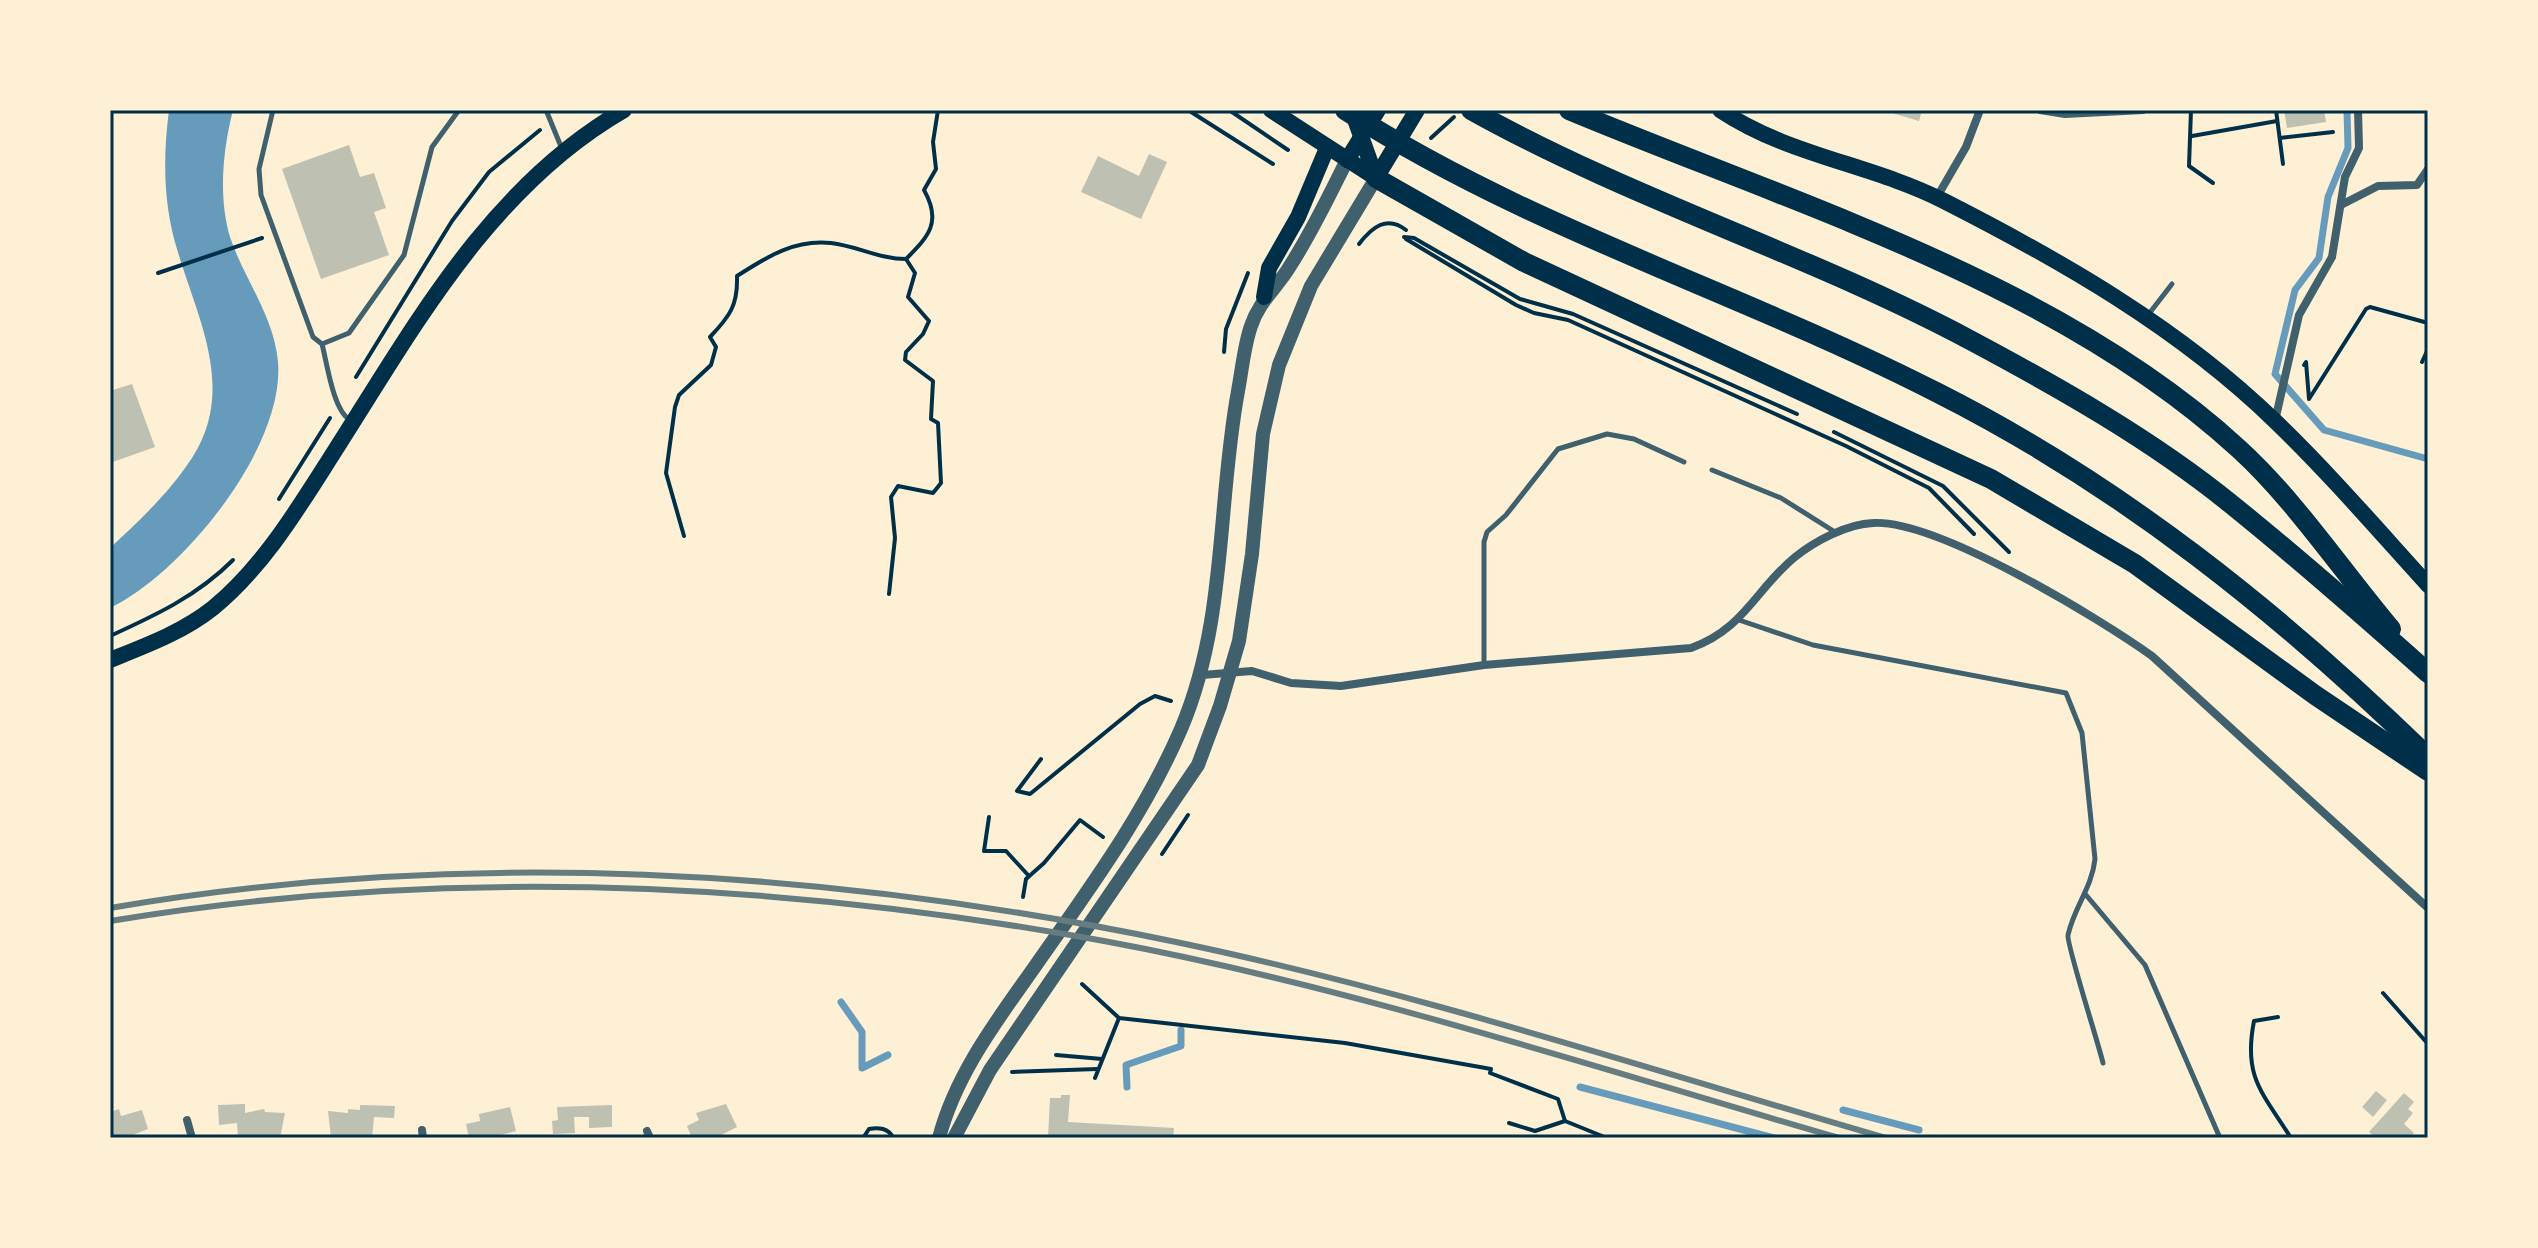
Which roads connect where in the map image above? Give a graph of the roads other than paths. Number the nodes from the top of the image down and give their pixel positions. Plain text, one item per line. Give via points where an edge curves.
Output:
1 (273, 110) edge
2 (459, 110) edge
3 (546, 110) edge
4 (624, 110) edge
5 (1271, 110) edge
6 (1345, 110) edge
7 (1352, 110) edge
8 (1378, 110) edge
9 (1417, 110) edge
10 (1471, 110) edge
11 (1569, 110) edge
12 (1720, 110) edge
13 (1980, 110) edge
14 (2040, 110) edge
15 (2143, 110) edge
16 (2358, 110) edge
17 (1361, 134) junction
18 (1327, 148) junction
19 (563, 150) junction
20 (1347, 160) junction
21 (2428, 169) edge
22 (1376, 178) junction
23 (1937, 197) junction
24 (2341, 205) junction
25 (2172, 284) dead end
26 (1264, 297) junction
27 (2146, 318) junction
28 (322, 344) junction
29 (2275, 421) junction
30 (354, 422) junction
31 (1684, 462) dead end
32 (1712, 470) dead end
33 (1836, 533) junction
34 (2428, 585) edge
35 (1739, 620) junction
36 (110, 660) edge
37 (1484, 665) junction
38 (1231, 671) junction
39 (2428, 673) edge
40 (1202, 675) junction
41 (2428, 757) edge
42 (2428, 771) edge
43 (2086, 895) junction
44 (2428, 908) edge
45 (2103, 1063) dead end
46 (187, 1120) dead end
47 (192, 1138) edge
48 (939, 1138) edge
49 (954, 1138) edge
50 (2220, 1138) edge

1 - 28 lane via 259,169 261,195 313,337
2 - 28 lane via 432,147 404,255 349,333
3 - 19 lane
4 - 19 main road
5 - 18 main road
6 - 41 highway via 1494,195 1753,305 1928,388 2095,482 2287,626
7 - 17 main road
8 - 17 main road
9 - 22 main road
10 - 39 highway via 1608,179 1970,340 2130,432 2230,502
11 - 39 highway via 1885,238 2048,316 2124,361 2255,464
12 - 23 main road via 1789,147
13 - 23 street
14 - 15 street
16 - 24 street via 2359,148 2345,177
17 - 20 main road
17 - 22 main road
18 - 20 main road
18 - 26 main road via 1269,268
19 - 30 main road via 524,183 486,229 433,298
20 - 22 main road
20 - 26 street via 1311,234
21 - 24 street via 2417,185 2378,186
22 - 38 street via 1311,286 1279,365 1263,434 1248,589
22 - 42 highway via 1524,262 1991,479 2135,564
23 - 27 main road via 2082,274
24 - 29 street via 2332,257 2299,315
25 - 27 lane
26 - 40 street via 1250,327 1232,423 1217,584
27 - 29 main road
28 - 30 lane via 333,391 344,417
29 - 34 main road
30 - 36 main road via 271,545 233,590 181,629
31 - 37 lane via 1634,439 1607,434 1558,449 1487,532
32 - 33 lane via 1781,498
33 - 35 street via 1795,557
33 - 44 street via 1876,522 1919,532 1978,556 2113,629 2152,656
35 - 37 street via 1716,639 1691,648
35 - 43 lane via 1813,645 2066,693 2082,733 2095,859
37 - 38 street via 1341,686
38 - 40 street
38 - 49 street via 1198,765 970,1102
40 - 48 street via 1169,757 1109,860 985,1037 952,1099
43 - 45 lane via 2066,939
43 - 50 lane via 2145,965
46 - 47 street

